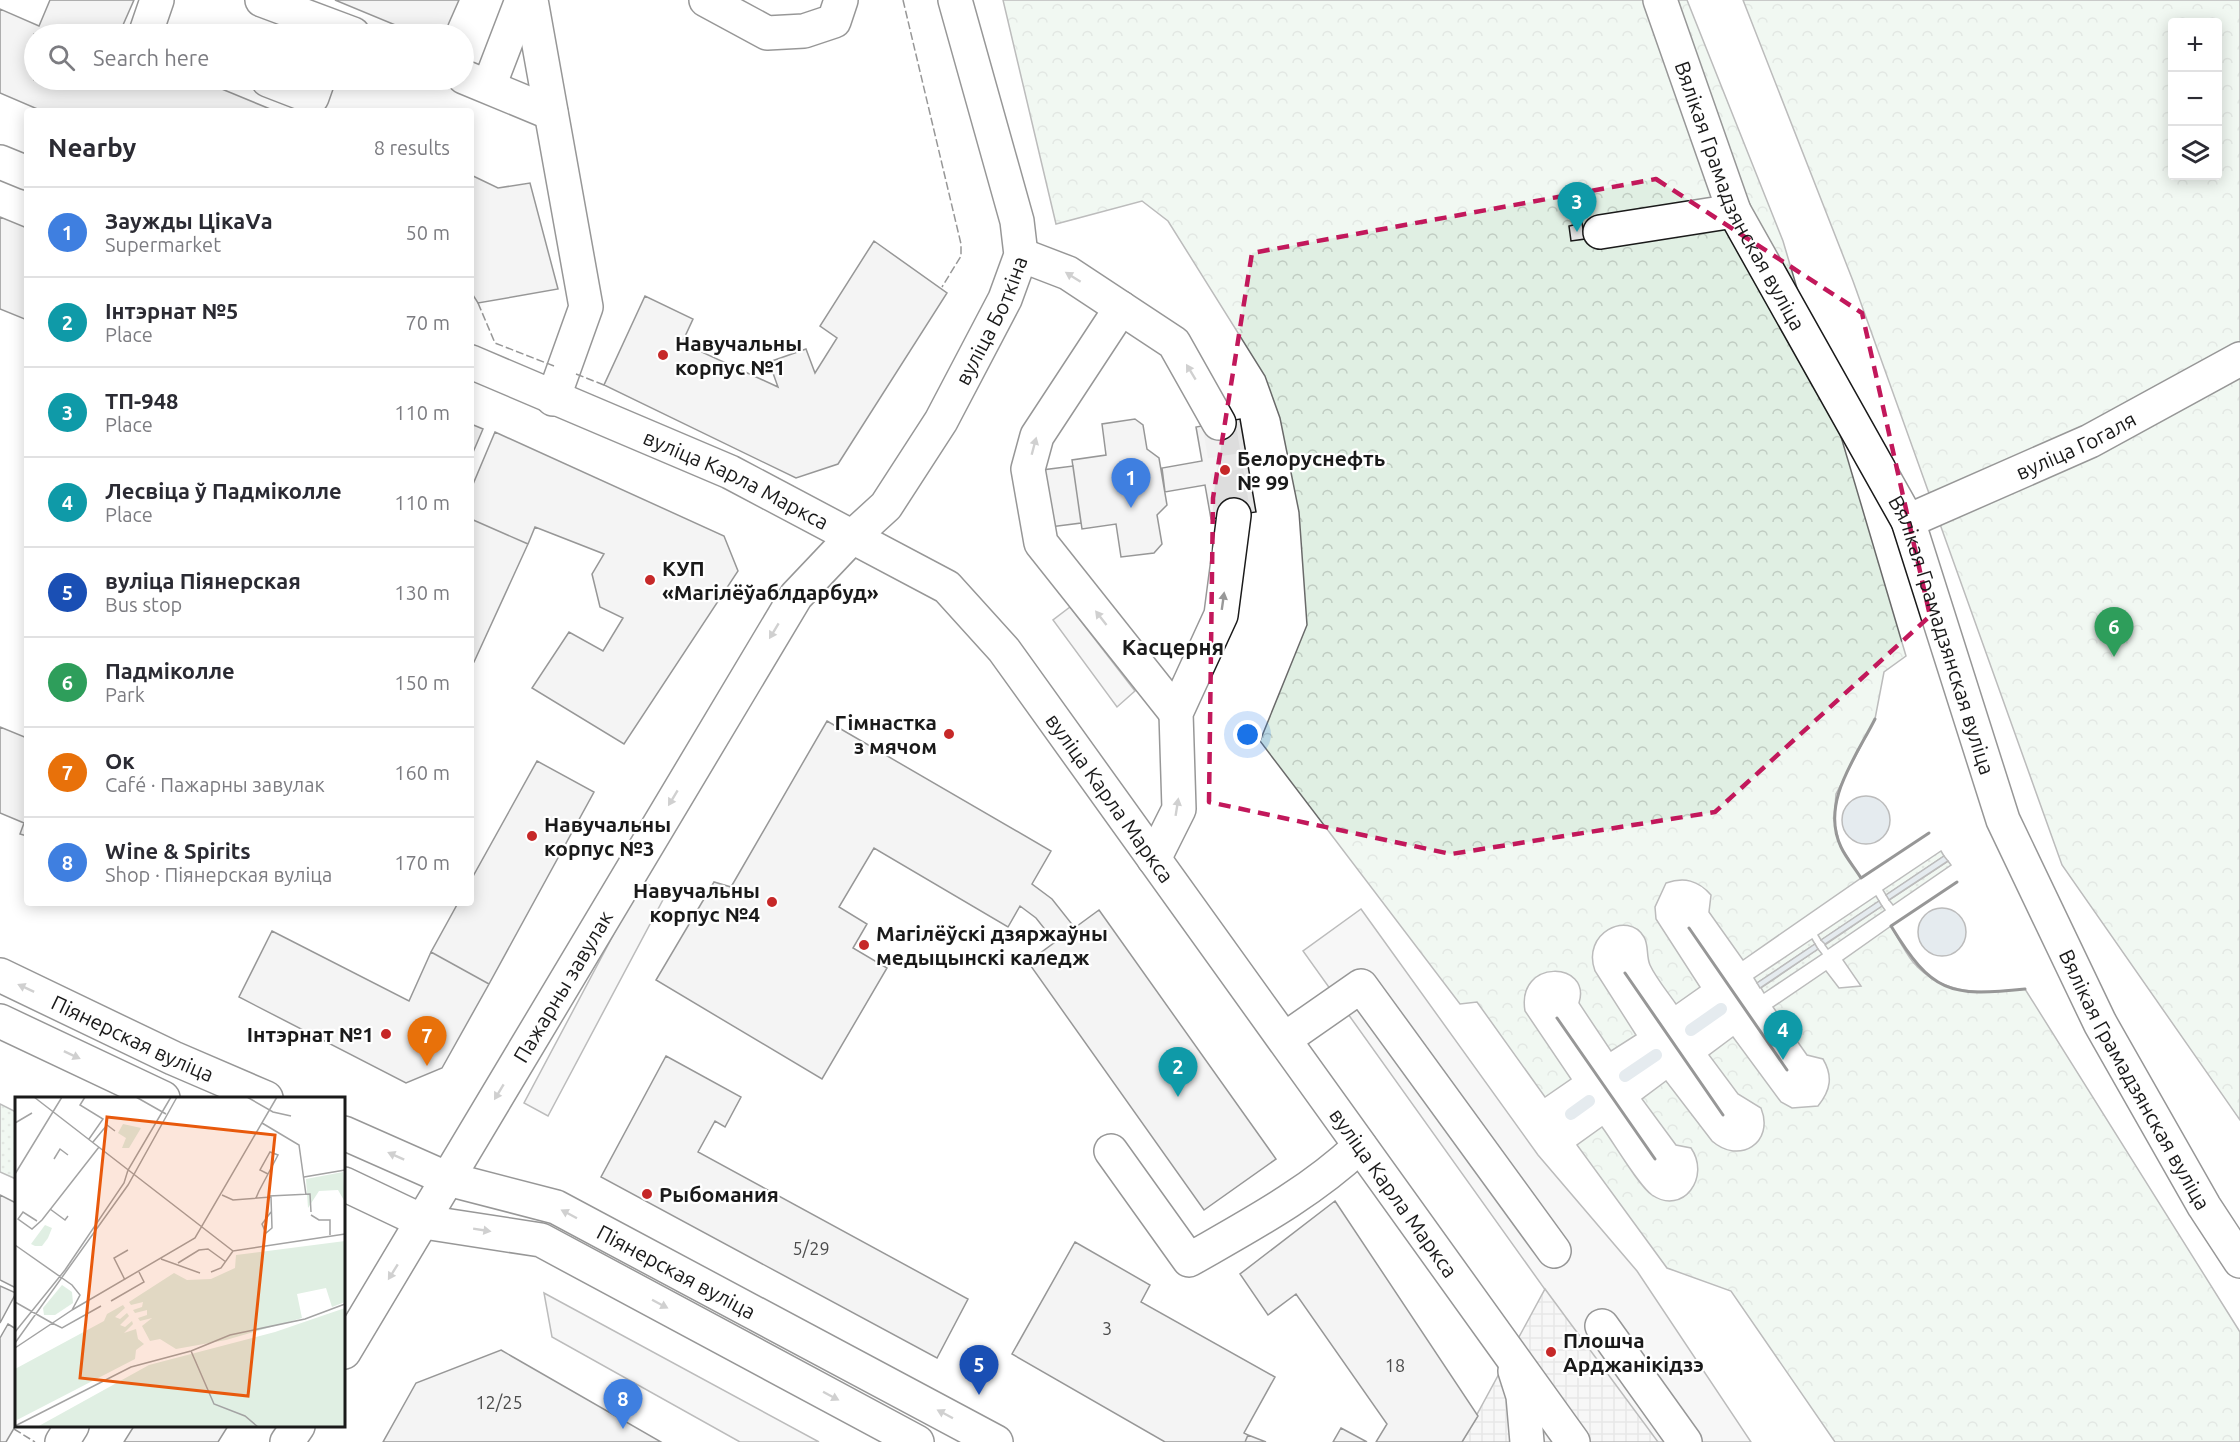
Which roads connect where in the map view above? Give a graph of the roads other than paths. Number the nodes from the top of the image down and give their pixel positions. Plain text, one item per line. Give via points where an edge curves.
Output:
1 (157, 0) edge
2 (262, 0) edge
3 (522, 0) edge
4 (531, 0) edge
5 (706, 0) edge
6 (841, 0) edge
7 (956, 0) edge
8 (1660, 0) edge
9 (149, 24) edge
10 (320, 24) edge
11 (476, 81) edge
12 (294, 90) edge
13 (314, 90) edge
14 (551, 113) junction
15 (0, 162) edge
16 (24, 172) edge
17 (1734, 211) junction
18 (1600, 232) dead end
19 (1021, 255) junction
20 (1121, 308) junction
21 (2240, 359) edge
22 (474, 363) edge
23 (553, 399) junction
24 (1219, 423) tunnel mouth
25 (1234, 515) tunnel mouth
26 (1908, 521) junction
27 (851, 538) junction
28 (1176, 713) junction
29 (1154, 859) junction
30 (0, 975) edge
31 (0, 1021) edge
32 (1285, 1039) junction
33 (161, 1097) edge
34 (264, 1097) edge
35 (345, 1133) edge
36 (1360, 1146) junction
37 (1110, 1151) dead end
38 (448, 1179) junction
39 (345, 1184) edge
40 (424, 1222) junction
41 (1554, 1251) dead end
42 (2240, 1261) edge
43 (1602, 1326) dead end
44 (1507, 1349) junction
45 (345, 1350) edge
46 (71, 1427) edge
47 (296, 1427) edge
48 (62, 1442) edge
49 (287, 1442) edge
50 (917, 1442) edge
51 (996, 1442) edge
52 (1527, 1442) edge
53 (1573, 1442) edge
54 (1685, 1442) edge

1 - 9 main road
2 - 10 main road
3 - 11 main road
4 - 14 main road
5 - 6 main road via 767,33 804,32 834,21
7 - 19 main road, вуліца Боткіна via 1017,221
8 - 17 main road, Вялікая Грамадзянская вуліца
11 - 14 main road
12 - 13 main road via 312,97
14 - 23 main road via 586,307
15 - 16 main road
17 - 18 main road
17 - 26 main road, Вялікая Грамадзянская вуліца
20 -> 19 main road via 1068,273
19 - 27 main road, вуліца Боткіна via 1005,299 941,421 886,506
24 -> 20 main road via 1174,343
28 -> 20 main road via 1041,543 1028,469 1037,436
21 - 26 main road, вуліца Гогаля via 2090,441
22 - 23 main road, вуліца Карла Маркса
23 - 27 main road, вуліца Карла Маркса via 730,472
28 -> 25 main road via 1221,615
26 - 42 main road, Вялікая Грамадзянская вуліца via 2003,820 2100,1023 2204,1206
27 - 29 main road, вуліца Карла Маркса via 947,587 1004,650
27 -> 38 main road, Пажарны завулак via 796,596
29 -> 28 main road via 1179,809
29 - 32 main road, вуліца Карла Маркса
34 -> 30 main road, Піянерская вуліца
31 -> 33 main road, Піянерская вуліца
32 - 36 main road, вуліца Карла Маркса
32 - 41 main road via 1360,986
38 -> 35 main road, Піянерская вуліца
36 - 37 main road via 1291,1202 1190,1260
36 - 44 main road, вуліца Карла Маркса
38 - 40 main road, Пажарны завулак
51 -> 38 main road, Піянерская вуліца via 556,1207
39 - 40 main road, Піянерская вуліца
40 -> 45 main road, Пажарны завулак
40 -> 50 main road, Піянерская вуліца via 541,1240
43 - 54 main road
44 - 52 main road via 1523,1396
44 - 53 main road, вуліца Карла Маркса
46 - 48 main road
47 - 49 main road

